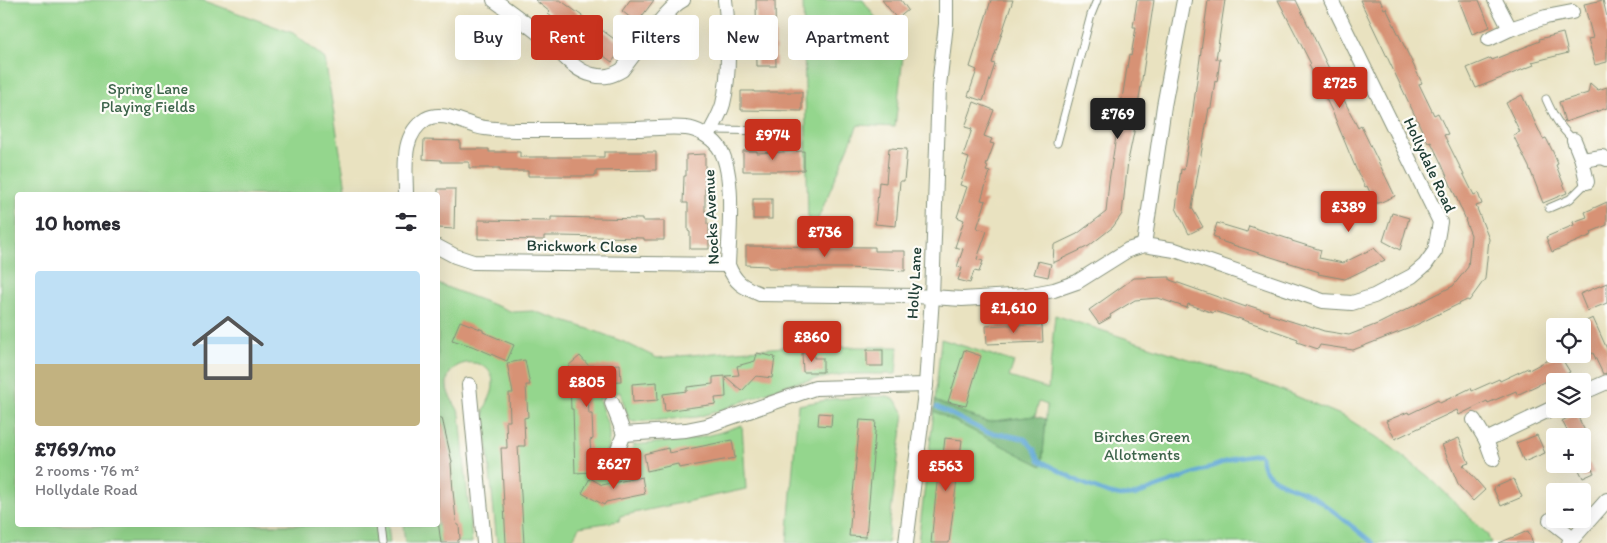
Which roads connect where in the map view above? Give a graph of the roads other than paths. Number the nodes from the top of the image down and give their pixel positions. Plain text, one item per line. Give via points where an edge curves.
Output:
1 (494, 0) edge
2 (683, 0) edge
3 (726, 0) edge
4 (946, 0) edge
5 (956, 0) edge
6 (1097, 0) edge
7 (1184, 0) edge
8 (1331, 0) edge
9 (1495, 0) edge
10 (514, 6) edge
11 (1572, 12) dead end
12 (946, 24) junction
13 (1510, 29) junction
14 (1489, 39) dead end
15 (1546, 99) dead end
16 (794, 130) dead end
17 (710, 133) junction
18 (1574, 140) joint
19 (1057, 143) dead end
20 (1607, 159) edge
21 (1582, 160) junction
22 (1588, 182) joint
23 (406, 192) edge
24 (1549, 208) dead end
25 (1144, 245) junction
26 (440, 248) edge
27 (728, 265) junction
28 (932, 297) junction
29 (1606, 384) edge
30 (469, 385) dead end
31 (926, 385) junction
32 (1591, 390) edge
33 (612, 402) dead end
34 (1546, 410) edge
35 (1474, 420) dead end
36 (624, 434) junction
37 (1486, 440) junction
38 (616, 454) dead end
39 (1493, 459) dead end
40 (1607, 500) edge
41 (381, 527) edge
42 (1558, 528) edge
43 (1571, 540) edge
44 (383, 543) edge
45 (484, 543) edge
46 (906, 543) edge

1 - 10 street
2 - 10 street via 666,14 622,70 603,77 578,68
3 - 17 street via 727,77 722,107
4 - 12 street, Holly Lane
5 - 12 street, Holly Lane
6 - 19 lane
7 - 25 street via 1164,106
8 - 25 street, Hollydale Road via 1440,222 1435,251 1425,265 1412,276 1374,296 1352,302 1323,301 1175,250
9 - 13 street
11 - 13 street
12 - 28 street, Holly Lane via 939,86
13 - 14 street
15 - 18 lane via 1554,118
16 - 17 lane
17 - 23 street via 687,128 484,128 442,116 428,118 414,129 407,144
17 - 27 street, Nocks Avenue via 725,158 729,173
18 - 21 street
20 - 21 street
21 - 22 street
22 - 24 lane via 1570,199
25 - 28 street via 1128,250 1077,282 1054,290 1027,295
26 - 27 street, Brickwork Close via 474,262
27 - 28 street, Nocks Avenue via 744,288 760,294
28 - 31 street, Holly Lane
29 - 32 street
30 - 45 street
31 - 36 street via 815,388 706,426
31 - 46 street, Holly Lane
33 - 36 street
34 - 37 street
35 - 37 street
36 - 38 street
37 - 39 street
40 - 43 street
41 - 44 lane
42 - 43 street

